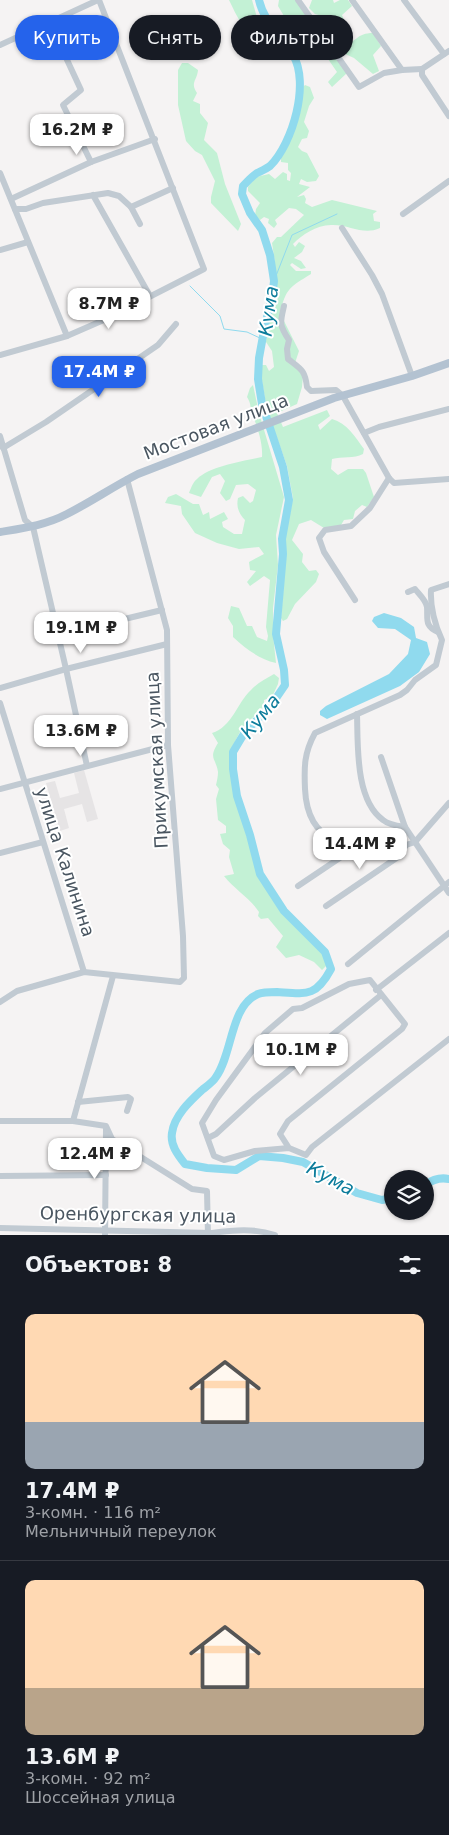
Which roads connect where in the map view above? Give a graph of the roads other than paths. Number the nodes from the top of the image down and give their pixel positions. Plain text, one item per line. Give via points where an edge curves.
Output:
1 (99, 0) edge
2 (298, 0) edge
3 (352, 0) edge
4 (404, 0) edge
5 (63, 15) edge
6 (15, 37) edge
7 (0, 44) edge
8 (447, 52) edge
9 (67, 60) edge
10 (422, 68) junction
11 (402, 70) junction
12 (449, 116) edge
13 (155, 139) junction
14 (91, 162) junction
15 (0, 173) edge
16 (449, 181) edge
17 (173, 188) junction
18 (93, 195) junction
19 (11, 199) junction
20 (131, 207) junction
21 (15, 209) junction
22 (403, 214) dead end
23 (140, 224) dead end
24 (342, 228) dead end
25 (28, 242) junction
26 (0, 250) edge
27 (150, 296) junction
28 (284, 306) dead end
29 (176, 324) dead end
30 (67, 336) junction
31 (0, 355) edge
32 (449, 363) edge
33 (412, 376) junction
34 (343, 396) junction
35 (449, 409) edge
36 (364, 433) junction
37 (0, 436) edge
38 (3, 448) junction
39 (389, 478) junction
40 (126, 479) junction
41 (449, 479) edge
42 (33, 527) junction
43 (0, 532) edge
44 (449, 584) edge
45 (408, 592) dead end
46 (355, 600) dead end
47 (162, 610) junction
48 (438, 632) junction
49 (58, 635) junction
50 (449, 635) edge
51 (442, 640) junction
52 (167, 644) junction
53 (66, 669) junction
54 (0, 688) edge
55 (0, 703) edge
56 (357, 714) junction
57 (168, 745) junction
58 (381, 757) dead end
59 (87, 766) junction
60 (24, 783) junction
61 (0, 789) edge
62 (449, 803) edge
63 (405, 827) junction
64 (43, 842) junction
65 (415, 842) junction
66 (359, 844) junction
67 (406, 845) junction
68 (0, 854) edge
69 (447, 884) edge
70 (298, 886) dead end
71 (449, 893) edge
72 (326, 906) dead end
73 (449, 933) edge
74 (348, 964) dead end
75 (84, 972) junction
76 (113, 976) junction
77 (378, 991) junction
78 (0, 1002) edge
79 (449, 1039) edge
80 (78, 1102) junction
81 (127, 1111) dead end
82 (0, 1120) edge
83 (73, 1121) junction
84 (106, 1126) junction
85 (208, 1138) junction
86 (289, 1148) junction
87 (106, 1175) junction
88 (0, 1176) edge
89 (0, 1228) edge
90 (19, 1232) edge
91 (105, 1233) edge
92 (208, 1234) edge
93 (275, 1235) edge

1 - 5 street
1 - 13 street
2 - 11 street via 359,87 384,73
3 - 11 street
4 - 8 street
6 - 7 street
8 - 10 street
9 - 14 street via 81,90 63,105
10 - 11 street
10 - 12 street via 422,75
13 - 14 street
13 - 17 street
14 - 19 street
15 - 19 street
16 - 22 street
17 - 20 street
17 - 27 street via 204,269
18 - 20 street via 108,193 118,196
18 - 21 street
18 - 27 street
19 - 21 street
20 - 23 street
21 - 25 street
24 - 33 street via 382,294
25 - 26 street
25 - 30 street
27 - 30 street
28 - 34 street via 280,322 288,340 288,359 302,368 311,391 336,390
29 - 38 street via 158,345
30 - 31 street
32 - 33 main road, Мостовая улица
33 - 34 main road, Мостовая улица
34 - 36 street
34 - 40 main road, Мостовая улица
35 - 36 street
36 - 39 street
37 - 38 street
38 - 42 street via 24,520
39 - 41 street via 394,483
39 - 46 street via 370,508 351,526 325,530 319,538 324,552
40 - 42 main road, Мостовая улица via 68,514
40 - 47 street, Прикумская улица
42 - 43 main road, Мостовая улица
42 - 49 street
44 - 48 street via 431,590
45 - 48 street via 415,589 424,600 428,623
47 - 49 street
47 - 52 street, Прикумская улица
48 - 51 street
49 - 53 street
50 - 51 street
51 - 56 street via 434,668 400,695
52 - 53 street
52 - 57 street, Прикумская улица
53 - 54 street
53 - 59 street
55 - 60 street, улица Калинина
56 - 63 street via 359,766 365,794 383,820
56 - 66 street via 315,733 304,762 306,802 316,828 332,839
57 - 59 street
57 - 76 street, Прикумская улица via 184,978 180,982
58 - 63 street
59 - 60 street
60 - 61 street
60 - 64 street, улица Калинина
62 - 65 street
63 - 65 street
64 - 68 street
64 - 75 street, улица Калинина
65 - 67 street
65 - 69 street
66 - 67 street
66 - 70 street
67 - 72 street via 398,857
69 - 71 street
69 - 74 street
73 - 77 street
75 - 76 street
75 - 78 street via 17,991
76 - 80 street
77 - 85 street
77 - 85 street via 370,980 349,984 302,1008 293,1008 265,1033 216,1100 202,1123
77 - 86 street via 405,1024 402,1030 288,1121 280,1134
79 - 86 street via 306,1155
80 - 81 street via 128,1097 131,1099
80 - 83 street
82 - 83 street
83 - 84 street
84 - 87 street
84 - 92 street via 112,1139 192,1189 207,1191
85 - 86 street via 214,1156 224,1160 255,1151
87 - 88 street
87 - 91 street
89 - 90 street, Оренбургская улица
90 - 91 street, Оренбургская улица
91 - 92 street, Оренбургская улица
92 - 93 street, Оренбургская улица via 260,1230

